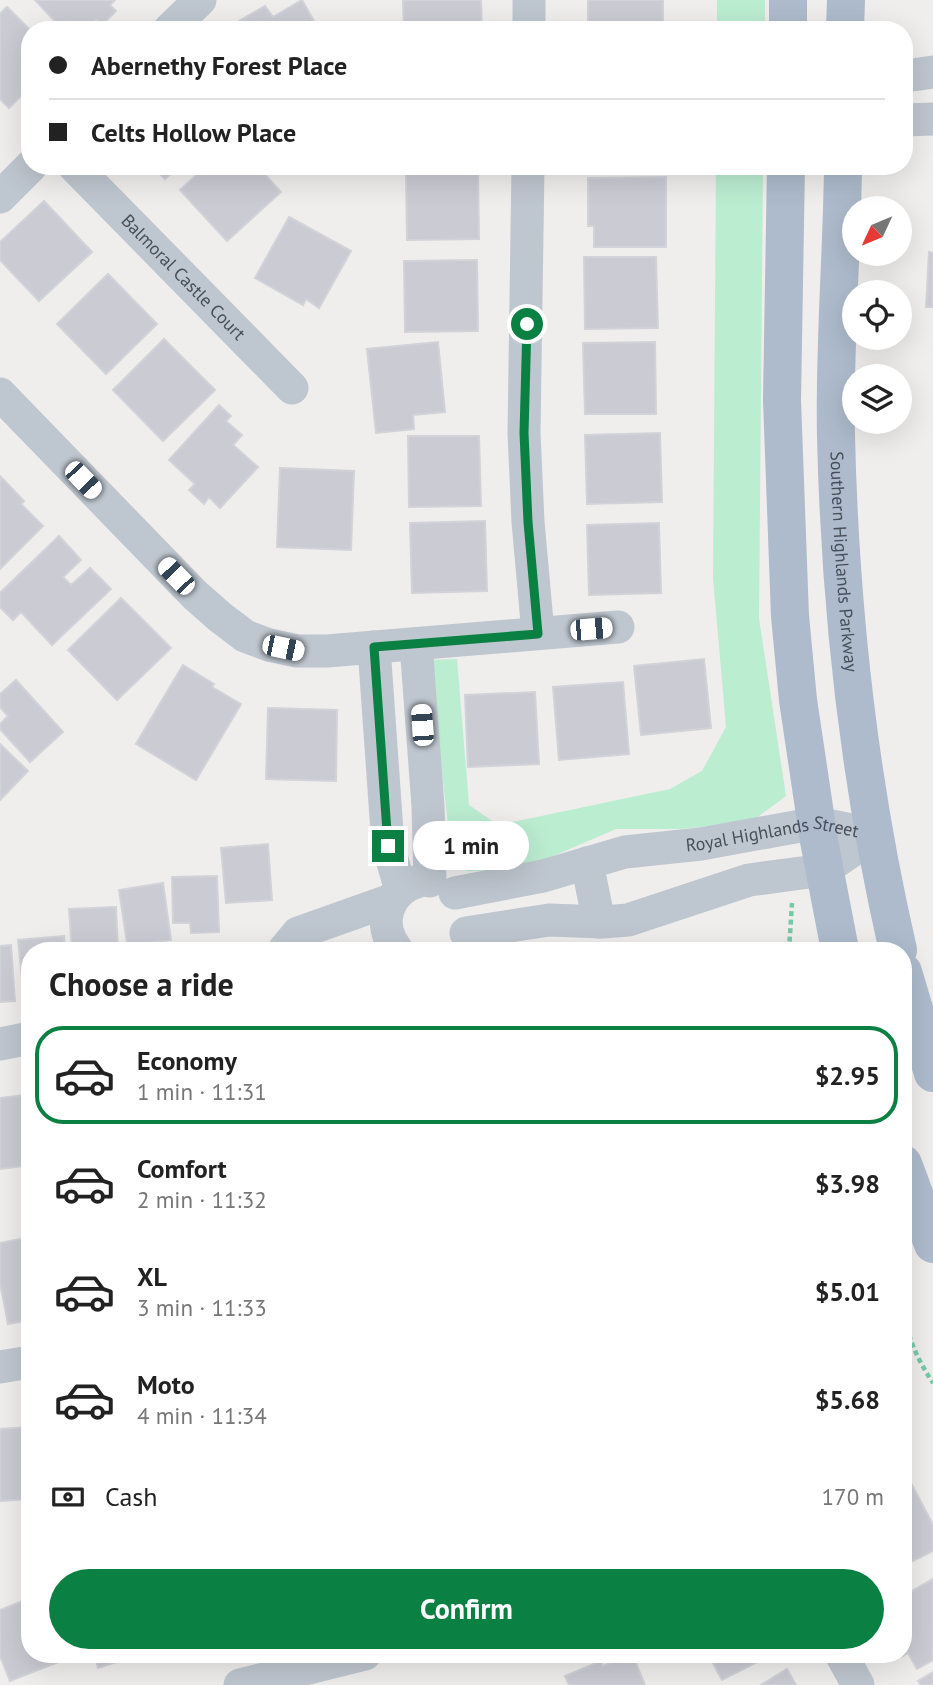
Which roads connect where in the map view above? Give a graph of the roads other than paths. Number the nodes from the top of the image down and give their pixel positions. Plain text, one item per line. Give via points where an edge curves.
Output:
1 (200, 0) edge
2 (529, 0) edge
3 (788, 0) edge
4 (846, 0) edge
5 (178, 21) edge
6 (529, 21) edge
7 (788, 21) edge
8 (845, 21) edge
9 (933, 72) edge
10 (913, 75) edge
11 (933, 119) edge
12 (913, 120) edge
13 (22, 175) edge
14 (83, 175) edge
15 (528, 175) edge
16 (786, 175) edge
17 (843, 175) edge
18 (0, 197) edge
19 (292, 388) dead end
20 (0, 394) edge
21 (618, 627) dead end
22 (538, 634) junction
23 (416, 644) junction
24 (374, 647) junction
25 (817, 823) junction
26 (875, 835) junction
27 (587, 863) junction
28 (824, 870) junction
29 (419, 891) junction
30 (599, 922) junction
31 (291, 942) edge
32 (385, 942) edge
33 (461, 942) edge
34 (838, 942) edge
35 (896, 942) edge
36 (912, 1002) edge
37 (21, 1040) edge
38 (0, 1044) edge
39 (933, 1073) edge
40 (912, 1188) edge
41 (933, 1244) edge
42 (21, 1364) edge
43 (0, 1367) edge
44 (329, 1663) edge
45 (846, 1663) edge
46 (240, 1685) edge
47 (859, 1685) edge

1 - 5 street
2 - 6 street
3 - 7 main road
4 - 8 main road
9 - 10 street
11 - 12 street
13 - 18 street
14 - 19 street, Balmoral Castle Court
15 - 22 street via 524,433
16 - 25 main road via 782,400 790,616
17 - 26 main road, Southern Highlands Parkway via 836,434 839,530 857,724
20 - 24 street via 195,595 245,636 297,651
21 - 22 street
22 - 23 street
23 - 24 street
23 - 29 street via 428,806
24 - 29 street via 388,846
25 - 26 street, Royal Highlands Street
25 - 27 street, Royal Highlands Street via 625,852
25 - 28 main road
26 - 28 street, Royal Highlands Street
26 - 35 main road, Southern Highlands Parkway
27 - 29 street, Royal Highlands Street via 531,878
27 - 30 street
28 - 30 street, Royal Highlands Street via 749,880 628,920
28 - 34 main road
29 - 31 street, Royal Highlands Street via 298,933
29 - 32 street via 386,914
29 - 33 street, Royal Highlands Street via 466,912
30 - 33 street, Royal Highlands Street via 549,920
36 - 39 main road
37 - 38 street
40 - 41 main road
42 - 43 street
44 - 46 street
45 - 47 street

